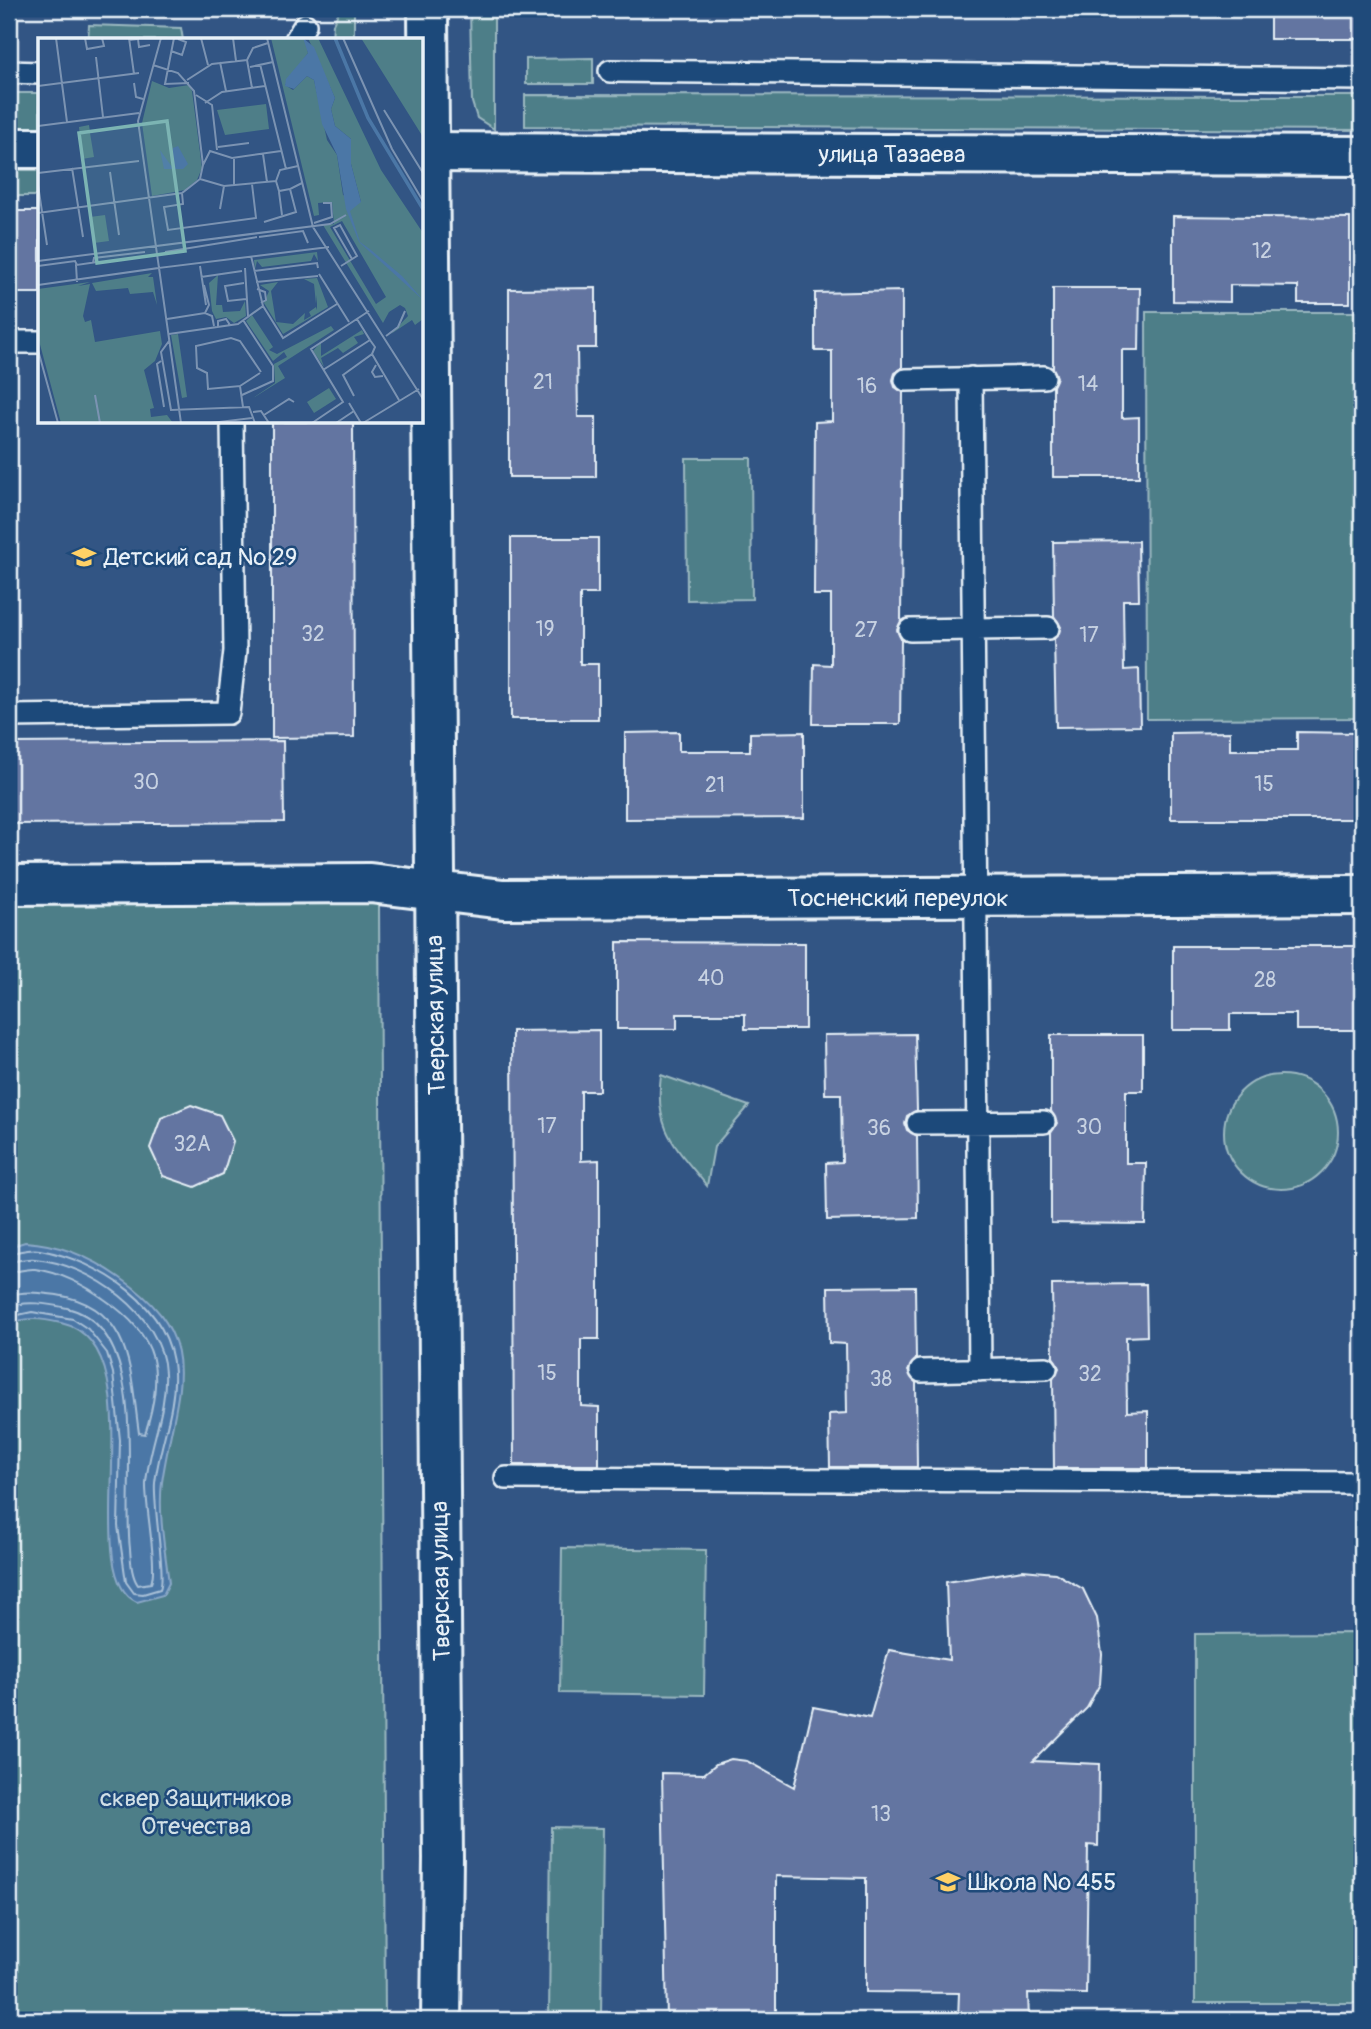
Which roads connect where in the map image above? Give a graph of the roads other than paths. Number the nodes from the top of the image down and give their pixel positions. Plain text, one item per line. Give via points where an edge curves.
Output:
1 (428, 9) edge
2 (610, 71) dead end
3 (9, 72) edge
4 (38, 73) edge
5 (1362, 79) edge
6 (9, 148) edge
7 (38, 148) edge
8 (426, 152) edge
9 (1362, 156) edge
10 (9, 342) edge
11 (38, 342) edge
12 (1044, 377) dead end
13 (971, 379) junction
14 (906, 380) dead end
15 (232, 424) edge
16 (1048, 628) dead end
17 (975, 629) junction
18 (910, 630) dead end
19 (9, 716) edge
20 (9, 885) edge
21 (435, 891) junction
22 (1362, 895) edge
23 (978, 898) junction
24 (1044, 1122) dead end
25 (918, 1123) dead end
26 (979, 1123) junction
27 (1046, 1368) dead end
28 (980, 1370) junction
29 (921, 1371) dead end
30 (506, 1478) dead end
31 (1362, 1483) edge
32 (441, 2020) edge

1 - 8 street, Тверская улица
2 - 5 lane
3 - 4 lane
6 - 7 street
8 - 9 street, улица Тазаева
8 - 21 street, Тверская улица
10 - 11 lane
12 - 13 lane
13 - 14 lane
13 - 17 lane
15 - 19 lane via 236,651 228,713
16 - 17 lane
17 - 18 lane
17 - 23 lane
20 - 21 street, Тосненский переулок via 370,883
21 - 23 street, Тосненский переулок via 503,899
21 - 32 street, Тверская улица
22 - 23 street, Тосненский переулок
23 - 26 lane
24 - 26 lane
25 - 26 lane
26 - 28 lane
27 - 28 lane
28 - 29 lane
30 - 31 lane

